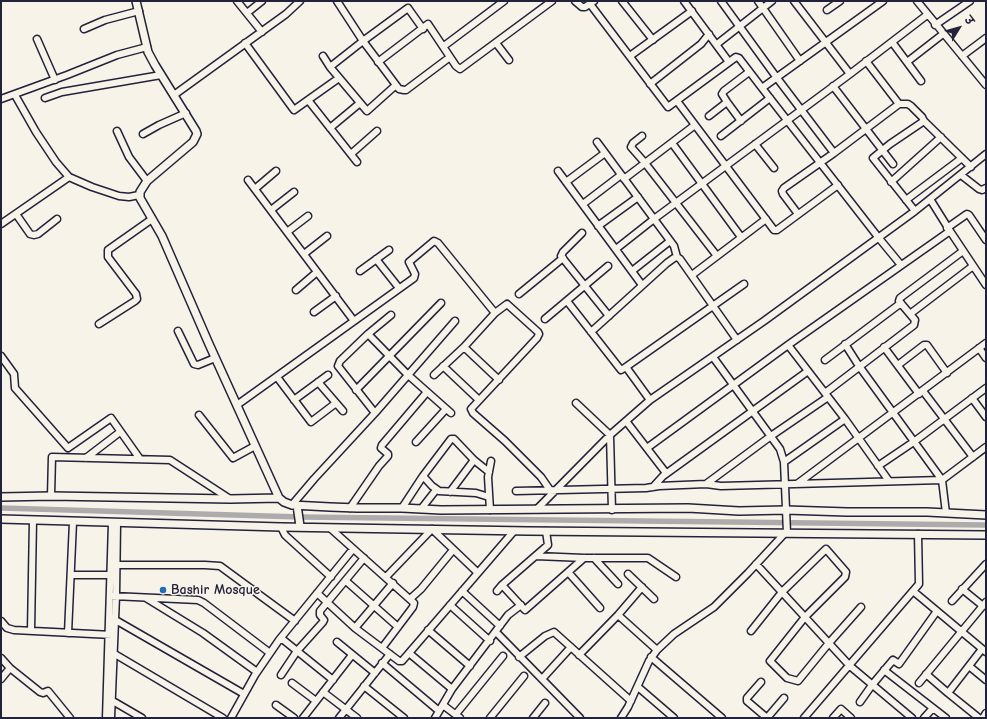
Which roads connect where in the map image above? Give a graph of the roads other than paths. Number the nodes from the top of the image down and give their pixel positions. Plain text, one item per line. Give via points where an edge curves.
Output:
1 (136, 1) edge
2 (237, 1) edge
3 (262, 1) edge
4 (300, 1) edge
5 (337, 1) edge
6 (504, 1) edge
7 (552, 1) edge
8 (575, 1) edge
9 (622, 1) edge
10 (684, 1) edge
11 (721, 1) edge
12 (758, 1) edge
13 (772, 1) edge
14 (794, 1) edge
15 (840, 1) edge
16 (883, 1) edge
17 (917, 1) edge
18 (970, 1) edge
19 (592, 2) edge
20 (763, 9) junction
21 (827, 10) dead end
22 (139, 11) junction
23 (692, 12) junction
24 (247, 13) junction
25 (927, 15) junction
26 (935, 25) junction
27 (739, 27) junction
28 (84, 29) dead end
29 (422, 29) junction
30 (262, 32) junction
31 (709, 34) junction
32 (943, 34) junction
33 (986, 38) edge
34 (37, 39) dead end
35 (652, 40) junction
36 (363, 41) junction
37 (826, 42) junction
38 (892, 42) junction
39 (245, 43) junction
40 (496, 43) junction
41 (717, 44) junction
42 (444, 46) junction
43 (147, 47) junction
44 (323, 56) dead end
45 (630, 56) junction
46 (962, 56) junction
47 (450, 58) junction
48 (509, 60) dead end
49 (800, 61) junction
50 (866, 61) junction
51 (378, 62) junction
52 (728, 62) junction
53 (907, 62) junction
54 (330, 67) junction
55 (749, 72) junction
56 (850, 74) junction
57 (161, 75) junction
58 (339, 78) junction
59 (777, 78) junction
60 (55, 80) junction
61 (921, 81) dead end
62 (650, 84) junction
63 (985, 84) edge
64 (396, 85) junction
65 (833, 86) junction
66 (762, 88) junction
67 (15, 95) junction
68 (174, 95) junction
69 (45, 98) dead end
70 (770, 98) junction
71 (1, 99) edge
72 (308, 100) junction
73 (677, 101) junction
74 (727, 102) junction
75 (360, 103) junction
76 (899, 104) junction
77 (801, 110) junction
78 (186, 113) junction
79 (709, 116) dead end
80 (788, 120) junction
81 (741, 121) junction
82 (924, 121) junction
83 (695, 125) junction
84 (330, 128) junction
85 (866, 130) junction
86 (117, 131) dead end
87 (377, 131) dead end
88 (143, 134) dead end
89 (642, 136) dead end
90 (721, 136) dead end
91 (941, 137) junction
92 (597, 142) dead end
93 (672, 143) junction
94 (756, 144) junction
95 (882, 151) junction
96 (605, 153) junction
97 (834, 153) junction
98 (350, 154) junction
99 (986, 154) edge
100 (962, 158) junction
101 (357, 162) dead end
102 (820, 162) junction
103 (646, 163) junction
104 (893, 164) dead end
105 (726, 166) junction
106 (971, 167) junction
107 (774, 168) dead end
108 (276, 171) dead end
109 (558, 171) dead end
110 (961, 175) junction
111 (69, 177) junction
112 (623, 177) junction
113 (248, 180) dead end
114 (147, 181) junction
115 (566, 182) junction
116 (891, 182) junction
117 (703, 184) junction
118 (838, 185) junction
119 (256, 188) junction
120 (986, 188) edge
121 (294, 192) dead end
122 (139, 195) junction
123 (638, 197) junction
124 (930, 199) junction
125 (906, 200) junction
126 (676, 203) junction
127 (583, 204) junction
128 (271, 210) junction
129 (915, 211) junction
130 (16, 214) junction
131 (798, 214) junction
132 (308, 216) dead end
133 (152, 219) junction
134 (654, 219) junction
135 (766, 219) junction
136 (57, 220) dead end
137 (1, 224) edge
138 (598, 226) junction
139 (948, 230) junction
140 (287, 232) junction
141 (582, 232) dead end
142 (327, 236) dead end
143 (741, 237) junction
144 (878, 237) junction
145 (986, 240) edge
146 (670, 241) junction
147 (616, 249) junction
148 (389, 250) dead end
149 (963, 251) junction
150 (304, 254) junction
151 (717, 256) junction
152 (677, 257) junction
153 (562, 258) junction
154 (376, 259) junction
155 (901, 265) junction
156 (608, 266) dead end
157 (973, 266) junction
158 (360, 271) dead end
159 (632, 271) junction
160 (317, 272) junction
161 (692, 275) junction
162 (744, 284) dead end
163 (642, 285) junction
164 (986, 285) edge
165 (584, 286) junction
166 (399, 288) junction
167 (296, 290) dead end
168 (519, 294) dead end
169 (336, 296) junction
170 (566, 301) junction
171 (441, 303) dead end
172 (901, 303) junction
173 (713, 305) junction
174 (314, 312) dead end
175 (495, 313) junction
176 (910, 314) junction
177 (391, 315) dead end
178 (609, 316) junction
179 (545, 319) dead end
180 (455, 320) dead end
181 (354, 321) junction
182 (99, 324) dead end
183 (178, 331) dead end
184 (591, 332) junction
185 (368, 334) junction
186 (737, 340) junction
187 (986, 343) edge
188 (845, 344) junction
189 (788, 345) junction
190 (464, 347) junction
191 (884, 347) junction
192 (979, 348) junction
193 (1, 356) edge
194 (389, 356) junction
195 (713, 357) junction
196 (215, 358) junction
197 (986, 358) edge
198 (825, 360) dead end
199 (898, 365) junction
200 (443, 366) junction
201 (859, 366) junction
202 (626, 367) junction
203 (808, 371) junction
204 (947, 373) junction
205 (407, 374) junction
206 (328, 375) dead end
207 (434, 375) dead end
208 (277, 377) junction
209 (499, 380) junction
210 (318, 382) junction
211 (734, 384) junction
212 (986, 388) edge
213 (356, 390) junction
214 (427, 392) junction
215 (921, 392) junction
216 (826, 395) junction
217 (972, 398) junction
218 (294, 400) junction
219 (479, 400) junction
220 (650, 400) junction
221 (336, 403) junction
222 (576, 403) dead end
223 (236, 405) junction
224 (446, 409) junction
225 (343, 411) dead end
226 (753, 411) junction
227 (894, 412) junction
228 (375, 413) junction
229 (451, 413) dead end
230 (199, 415) dead end
231 (986, 417) edge
232 (944, 419) junction
233 (845, 420) junction
234 (626, 421) junction
235 (120, 432) junction
236 (610, 435) junction
237 (771, 436) junction
238 (858, 438) junction
239 (915, 441) junction
240 (416, 442) dead end
241 (255, 446) junction
242 (986, 447) edge
243 (647, 448) junction
244 (973, 457) junction
245 (86, 458) junction
246 (140, 459) junction
247 (474, 460) junction
248 (491, 460) dead end
249 (784, 462) junction
250 (878, 466) junction
251 (489, 472) junction
252 (666, 473) junction
253 (423, 476) junction
254 (942, 480) junction
255 (889, 481) junction
256 (706, 484) junction
257 (786, 484) junction
258 (796, 484) junction
259 (652, 487) junction
260 (612, 488) junction
261 (436, 490) junction
262 (553, 490) junction
263 (516, 491) dead end
264 (450, 492) junction
265 (51, 496) junction
266 (1, 497) edge
267 (489, 497) junction
268 (279, 498) junction
269 (230, 499) junction
270 (295, 506) junction
271 (350, 508) junction
272 (402, 508) junction
273 (422, 509) junction
274 (537, 509) junction
275 (490, 510) junction
276 (612, 510) junction
277 (786, 510) junction
278 (946, 513) junction
279 (986, 515) edge
280 (1, 519) edge
281 (33, 520) junction
282 (73, 522) junction
283 (115, 523) junction
284 (299, 524) junction
285 (281, 527) junction
286 (330, 528) junction
287 (432, 529) junction
288 (514, 531) junction
289 (546, 531) junction
290 (786, 533) junction
291 (918, 534) junction
292 (986, 535) edge
293 (353, 549) junction
294 (453, 550) junction
295 (536, 556) junction
296 (364, 558) junction
297 (584, 558) junction
298 (594, 558) junction
299 (756, 564) junction
300 (986, 564) edge
301 (116, 565) junction
302 (568, 572) junction
303 (478, 573) junction
304 (628, 574) dead end
305 (70, 575) junction
306 (110, 575) junction
307 (331, 577) junction
308 (386, 577) junction
309 (676, 577) dead end
310 (346, 580) junction
311 (393, 584) junction
312 (618, 584) dead end
313 (502, 585) junction
314 (642, 587) junction
315 (962, 590) junction
316 (462, 591) junction
317 (497, 591) dead end
318 (913, 591) junction
319 (782, 592) junction
320 (317, 594) junction
321 (113, 596) junction
322 (145, 597) junction
323 (410, 599) junction
324 (654, 599) dead end
325 (952, 601) dead end
326 (327, 603) junction
327 (984, 604) edge
328 (374, 605) junction
329 (450, 605) junction
330 (521, 605) junction
331 (861, 607) dead end
332 (600, 608) dead end
333 (937, 611) junction
334 (618, 615) junction
335 (805, 617) junction
336 (112, 618) junction
337 (1, 620) edge
338 (295, 621) junction
339 (500, 626) junction
340 (398, 627) junction
341 (355, 628) junction
342 (428, 630) junction
343 (31, 631) junction
344 (751, 631) dead end
345 (961, 631) junction
346 (496, 632) junction
347 (68, 633) junction
348 (111, 635) junction
349 (281, 638) junction
350 (490, 641) junction
351 (337, 642) dead end
352 (829, 643) junction
353 (571, 647) junction
354 (382, 648) junction
355 (657, 650) junction
356 (297, 651) junction
357 (984, 651) edge
358 (110, 653) junction
359 (270, 653) junction
360 (409, 653) junction
361 (390, 654) junction
362 (352, 655) junction
363 (579, 655) junction
364 (503, 656) dead end
365 (519, 656) junction
366 (651, 657) junction
367 (1, 658) edge
368 (382, 663) junction
369 (470, 666) junction
370 (850, 666) junction
371 (969, 666) junction
372 (10, 668) junction
373 (884, 670) junction
374 (257, 672) junction
375 (374, 673) junction
376 (281, 674) dead end
377 (926, 674) junction
378 (524, 676) dead end
379 (1, 679) edge
380 (542, 679) junction
381 (333, 680) junction
382 (986, 680) edge
383 (761, 682) dead end
384 (292, 683) dead end
385 (919, 683) dead end
386 (872, 685) junction
387 (364, 686) junction
388 (638, 687) junction
389 (452, 689) junction
390 (323, 692) junction
391 (948, 693) junction
392 (244, 694) junction
393 (784, 698) dead end
394 (111, 700) junction
395 (316, 701) junction
396 (631, 701) junction
397 (860, 702) dead end
398 (545, 703) dead end
399 (276, 705) dead end
400 (443, 705) junction
401 (933, 708) junction
402 (346, 709) junction
403 (439, 711) junction
404 (986, 713) edge
405 (458, 716) edge
406 (624, 717) edge
407 (70, 718) edge
408 (106, 718) edge
409 (111, 718) edge
410 (142, 718) edge
411 (223, 718) edge
412 (231, 718) edge
413 (294, 718) edge
414 (303, 718) edge
415 (339, 718) edge
416 (357, 718) edge
417 (404, 718) edge
418 (435, 718) edge
419 (490, 718) edge
420 (533, 718) edge
421 (580, 718) edge
422 (674, 718) edge
423 (722, 718) edge
424 (767, 718) edge
425 (804, 718) edge
426 (833, 718) edge
427 (851, 718) edge
428 (912, 718) edge
429 (924, 718) edge
430 (946, 718) edge
431 (979, 718) edge
432 (983, 718) edge

1 - 22 street
2 - 24 street
3 - 24 street
4 - 30 street
5 - 36 street
6 - 42 street
7 - 40 street
8 - 19 street via 582,7
9 - 35 street
10 - 23 street
11 - 27 street
12 - 20 street
13 - 20 street
14 - 37 street
15 - 21 street
16 - 37 street
17 - 25 street
18 - 26 street
19 - 45 street
20 - 27 street
20 - 49 street
22 - 28 street via 105,20
22 - 43 street
23 - 31 street
23 - 35 street
24 - 30 street
25 - 26 street
25 - 38 street
26 - 32 street
27 - 41 street
27 - 59 street
29 - 36 street via 408,8
29 - 42 street via 428,24
29 - 51 street
30 - 39 street
31 - 41 street
31 - 62 street via 701,44
32 - 46 street
32 - 53 street
33 - 46 street
34 - 60 street
35 - 45 street
36 - 51 street
36 - 54 street
37 - 49 street
37 - 56 street
38 - 50 street
38 - 53 street
39 - 68 street
39 - 72 street via 294,110
40 - 47 street via 460,69
40 - 48 street
41 - 52 street
42 - 47 street
43 - 57 street
43 - 60 street via 117,55
44 - 54 street
45 - 62 street
46 - 63 street
47 - 64 street via 406,90
49 - 59 street
50 - 56 street
50 - 76 street
51 - 64 street
52 - 55 street via 737,57
52 - 73 street
53 - 61 street
54 - 58 street
55 - 66 street
55 - 74 street via 723,93
56 - 65 street
57 - 68 street
57 - 69 street via 62,92
58 - 72 street
58 - 75 street
59 - 66 street
59 - 77 street
60 - 67 street
62 - 73 street via 668,107
64 - 75 street via 367,111
65 - 77 street
65 - 85 street
66 - 70 street
67 - 71 street
67 - 111 street via 48,150
68 - 78 street
70 - 80 street
70 - 81 street
72 - 84 street
73 - 83 street
74 - 79 street
74 - 81 street
75 - 84 street
76 - 82 street via 911,106
76 - 85 street
77 - 80 street
77 - 97 street
78 - 88 street
78 - 114 street via 196,131 196,138
80 - 94 street
80 - 102 street
81 - 90 street
82 - 91 street
82 - 95 street
83 - 93 street
83 - 105 street
84 - 98 street
85 - 95 street
85 - 97 street
86 - 114 street via 129,156
87 - 98 street
89 - 103 street via 631,147
91 - 100 street
91 - 116 street
92 - 96 street
93 - 103 street
93 - 117 street
94 - 105 street
94 - 107 street
95 - 104 street
95 - 116 street via 873,158
96 - 112 street
96 - 115 street
97 - 102 street
98 - 101 street
99 - 106 street
100 - 106 street
100 - 125 street
102 - 118 street
102 - 131 street via 782,191
103 - 112 street
103 - 126 street
105 - 117 street
105 - 135 street
106 - 110 street
108 - 119 street
109 - 115 street
110 - 120 street via 979,189
110 - 124 street
111 - 122 street via 119,196
111 - 130 street
112 - 123 street
112 - 127 street
113 - 119 street
114 - 122 street
115 - 127 street
116 - 125 street
117 - 126 street
117 - 143 street
118 - 131 street
118 - 144 street
119 - 128 street
121 - 128 street
122 - 133 street
123 - 134 street
123 - 138 street
124 - 129 street
124 - 139 street
125 - 129 street
126 - 134 street
126 - 151 street
127 - 138 street
128 - 140 street
129 - 144 street
130 - 136 street via 30,234 34,235
130 - 137 street
131 - 135 street via 776,230
132 - 140 street
133 - 182 street via 108,250 108,257 137,298 135,302
133 - 196 street via 162,236
134 - 146 street
134 - 147 street
135 - 143 street
138 - 147 street
139 - 145 street via 967,214
139 - 149 street
139 - 155 street
140 - 150 street
141 - 153 street via 563,252
142 - 150 street
143 - 151 street
144 - 155 street
144 - 186 street
146 - 152 street
146 - 159 street
147 - 159 street
148 - 154 street
149 - 157 street
149 - 172 street via 900,298
150 - 160 street
151 - 161 street
152 - 161 street
152 - 163 street
153 - 165 street
153 - 168 street
154 - 158 street
154 - 166 street
155 - 189 street
156 - 165 street
157 - 164 street
157 - 176 street
159 - 163 street
160 - 167 street
160 - 169 street
161 - 173 street
162 - 173 street
163 - 178 street
165 - 170 street
165 - 178 street
166 - 175 street via 415,276 409,264 410,260 432,242 436,242
166 - 181 street
169 - 174 street
169 - 181 street
170 - 179 street
170 - 184 street
171 - 194 street
172 - 176 street
172 - 188 street
173 - 186 street
173 - 202 street
175 - 190 street
175 - 209 street via 508,304 539,334
176 - 191 street via 915,324
177 - 185 street
178 - 184 street
180 - 205 street
181 - 208 street
183 - 196 street via 194,364 198,365
184 - 202 street via 619,369
185 - 194 street
185 - 213 street via 338,366
186 - 195 street
187 - 192 street
188 - 198 street
188 - 201 street
189 - 203 street
189 - 211 street
190 - 200 street
190 - 209 street
191 - 199 street
191 - 201 street
192 - 197 street
192 - 204 street
193 - 235 street via 14,374 14,388 68,448 111,418
194 - 205 street
194 - 213 street
195 - 211 street
195 - 220 street
196 - 223 street
199 - 204 street via 927,345
199 - 215 street
200 - 207 street
200 - 219 street
201 - 216 street
201 - 227 street
202 - 220 street
203 - 216 street
203 - 226 street
204 - 215 street
205 - 214 street
205 - 228 street
206 - 210 street
208 - 218 street
208 - 223 street
209 - 219 street
210 - 218 street
210 - 221 street
211 - 226 street
211 - 243 street
212 - 217 street
213 - 228 street
214 - 224 street
214 - 271 street via 382,445 388,456
215 - 227 street
215 - 232 street
216 - 233 street
216 - 237 street
217 - 231 street
217 - 232 street
218 - 221 street via 311,422
219 - 262 street via 472,407 473,413 505,441
220 - 234 street
221 - 225 street
222 - 236 street
223 - 241 street
224 - 229 street
224 - 240 street
226 - 237 street
226 - 252 street
227 - 238 street
227 - 239 street
228 - 270 street via 314,479
230 - 241 street via 233,458
232 - 239 street
232 - 244 street
233 - 238 street
233 - 249 street
234 - 236 street
234 - 243 street
235 - 245 street
235 - 246 street
236 - 260 street
236 - 262 street
237 - 249 street via 780,449
237 - 256 street
238 - 250 street
238 - 258 street
239 - 250 street
239 - 254 street
241 - 268 street
242 - 244 street
243 - 252 street
244 - 254 street
245 - 246 street
245 - 265 street via 52,457
246 - 269 street via 170,460
247 - 251 street
247 - 253 street via 451,439
247 - 264 street
248 - 251 street
249 - 257 street
250 - 255 street
251 - 267 street
252 - 259 street
253 - 261 street
253 - 272 street
254 - 255 street
254 - 278 street
255 - 258 street
256 - 257 street
256 - 259 street
257 - 258 street
257 - 277 street
259 - 260 street
260 - 262 street
260 - 276 street
261 - 264 street
261 - 273 street
262 - 263 street
262 - 274 street
264 - 267 street via 476,493
265 - 266 street
265 - 269 street
267 - 275 street
268 - 269 street
268 - 270 street
270 - 271 street
270 - 284 street
271 - 272 street
272 - 273 street
273 - 275 street
274 - 275 street
274 - 276 street
276 - 277 street
277 - 278 street
277 - 290 street
278 - 279 street
280 - 281 street
281 - 282 street
281 - 343 street
282 - 283 street
282 - 305 street
283 - 285 street
283 - 301 street
283 - 306 street
284 - 285 street
284 - 286 street
285 - 307 street via 284,535
286 - 287 street
286 - 293 street
287 - 288 street
287 - 294 street
287 - 308 street
288 - 289 street
288 - 303 street
289 - 290 street
289 - 295 street via 548,545
290 - 291 street
290 - 299 street
291 - 292 street
291 - 318 street via 919,584
293 - 296 street
293 - 307 street
294 - 303 street
294 - 323 street
295 - 297 street
295 - 313 street
296 - 308 street
296 - 310 street
297 - 298 street
297 - 302 street
298 - 309 street via 648,558
298 - 312 street
299 - 319 street
299 - 355 street via 714,607 674,634
300 - 315 street
301 - 321 street
301 - 338 street via 220,566
302 - 330 street via 525,610
302 - 332 street
303 - 316 street
304 - 314 street
305 - 306 street
305 - 347 street
306 - 321 street
307 - 320 street
308 - 311 street
310 - 326 street
310 - 328 street
311 - 323 street
311 - 328 street
313 - 317 street
313 - 330 street
314 - 324 street
314 - 334 street
315 - 325 street
315 - 327 street
316 - 329 street
316 - 339 street
318 - 333 street
318 - 370 street
319 - 335 street
319 - 335 street via 826,549 846,572 845,577
319 - 344 street
320 - 326 street
320 - 338 street
321 - 322 street
321 - 336 street
322 - 359 street via 200,600
322 - 374 street
323 - 340 street via 414,603 413,607
326 - 341 street
326 - 356 street via 319,613 323,622
327 - 345 street
328 - 340 street
328 - 341 street
329 - 342 street
329 - 350 street
330 - 339 street via 508,615
331 - 352 street
333 - 345 street
333 - 373 street via 899,664 892,660
334 - 355 street
334 - 363 street
335 - 352 street
335 - 352 street via 770,661 787,678 798,681
336 - 348 street
336 - 392 street
337 - 343 street via 12,630
338 - 349 street
339 - 346 street
340 - 354 street
341 - 354 street
342 - 360 street
342 - 369 street
343 - 347 street
345 - 357 street
345 - 377 street
346 - 350 street
346 - 365 street
347 - 348 street
348 - 358 street
349 - 356 street
349 - 359 street
350 - 369 street
351 - 362 street
352 - 370 street
353 - 363 street
353 - 365 street via 554,632
353 - 380 street
354 - 361 street
355 - 366 street
356 - 376 street
356 - 381 street
357 - 371 street
358 - 394 street
358 - 408 street
358 - 411 street
359 - 374 street
360 - 361 street via 400,661
360 - 389 street
361 - 368 street
362 - 375 street
362 - 381 street
363 - 396 street
364 - 405 street
365 - 380 street
366 - 388 street
366 - 423 street
367 - 372 street
368 - 375 street
368 - 403 street
369 - 389 street
370 - 386 street
370 - 425 street
371 - 382 street
371 - 391 street
372 - 379 street
372 - 407 street via 40,692 48,691
373 - 386 street
373 - 401 street
374 - 392 street
375 - 387 street
377 - 385 street
377 - 391 street
378 - 419 street
380 - 421 street
381 - 390 street
383 - 424 street via 747,699
384 - 395 street
386 - 397 street
386 - 428 street
387 - 402 street
387 - 417 street
388 - 396 street
388 - 422 street
389 - 400 street
390 - 395 street
390 - 402 street
391 - 431 street
392 - 412 street
393 - 424 street
394 - 409 street
394 - 410 street
395 - 414 street
396 - 406 street
398 - 420 street
399 - 413 street
400 - 403 street
400 - 405 street
401 - 429 street
401 - 430 street
402 - 415 street
402 - 416 street
403 - 418 street
404 - 432 street
426 - 427 street via 841,710

